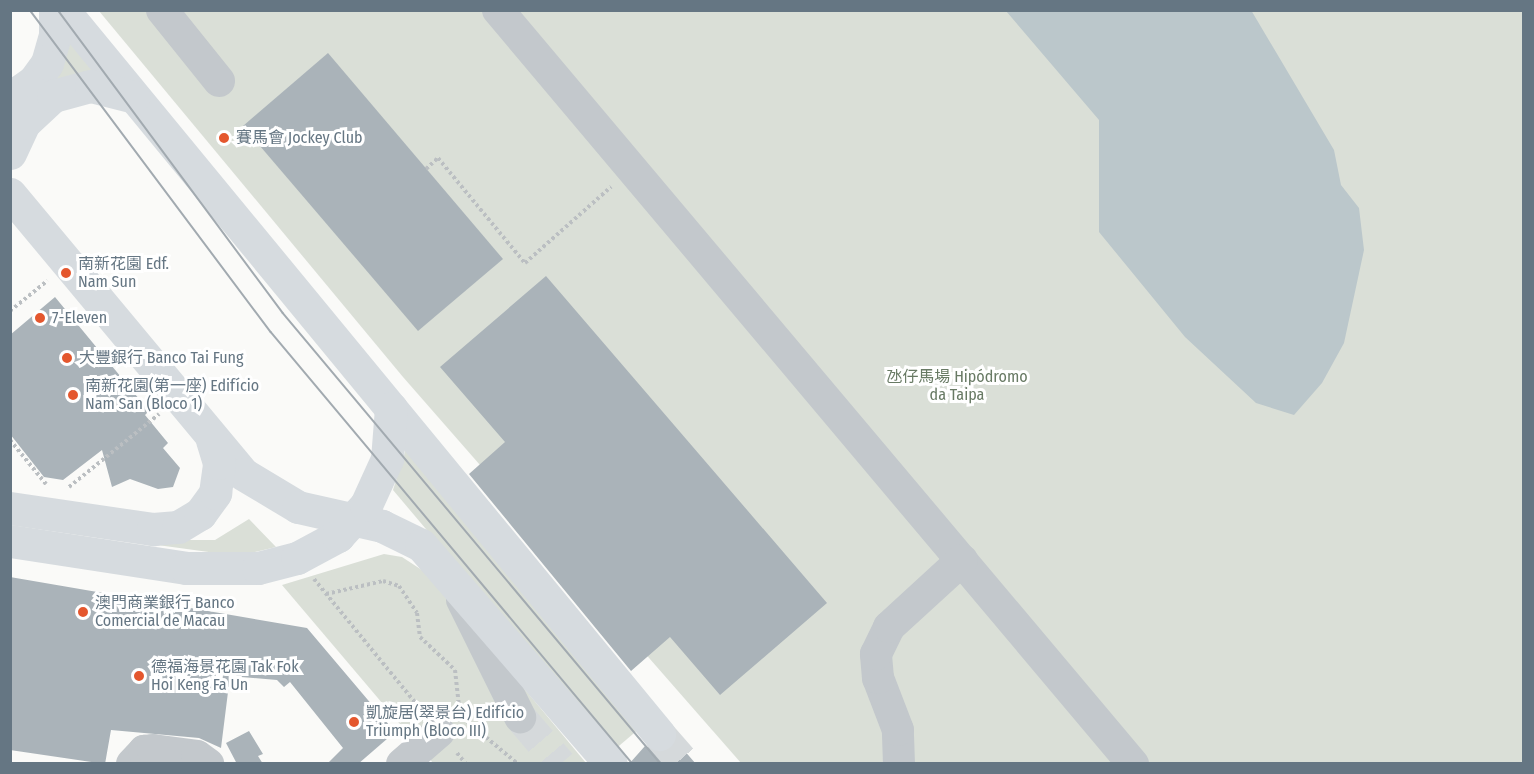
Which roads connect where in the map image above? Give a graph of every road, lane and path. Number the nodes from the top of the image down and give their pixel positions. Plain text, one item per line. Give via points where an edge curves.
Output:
1 (55, 10) edge
2 (63, 10) edge
3 (162, 10) edge
4 (498, 10) edge
5 (219, 81) dead end
6 (134, 97) junction
7 (10, 98) edge
8 (10, 153) edge
9 (426, 169) dead end
10 (632, 169) junction
11 (11, 193) edge
12 (68, 264) junction
13 (10, 311) edge
14 (178, 398) junction
15 (391, 408) junction
16 (206, 431) junction
17 (10, 440) edge
18 (65, 507) junction
19 (10, 508) edge
20 (355, 520) junction
21 (10, 541) edge
22 (297, 558) junction
23 (962, 560) junction
24 (449, 574) junction
25 (326, 594) junction
26 (520, 717) tunnel mouth
27 (450, 724) junction
28 (659, 734) tunnel mouth
29 (132, 764) edge
30 (208, 764) edge
31 (402, 764) edge
32 (466, 764) edge
33 (518, 764) edge
34 (611, 764) edge
35 (899, 764) edge
36 (1133, 764) edge

1 - 7 main road via 55,34 46,63 34,81
2 - 6 main road
3 - 5 street
4 - 10 street
6 - 8 main road via 91,86 53,96 24,123
6 - 15 main road
9 - 10 path via 438,158 525,263
10 - 23 street
11 - 12 main road
12 - 13 path
12 - 14 main road
14 - 16 main road
14 - 18 path
15 - 20 main road via 383,471
15 - 28 main road
16 - 18 main road via 217,453 219,479 210,502 192,520 158,530
16 - 20 main road via 234,465 263,490 298,507
17 - 18 path
18 - 19 main road
20 - 22 main road via 338,536
20 - 24 main road via 406,535
21 - 22 main road via 186,568 258,568
22 - 25 path
23 - 35 street via 889,627 876,654 878,678 898,730
23 - 36 street
24 - 26 street
24 - 34 main road
25 - 27 path
25 - 27 path via 383,581 399,586 417,613 420,637 455,670
27 - 31 street
27 - 32 path
27 - 33 path
29 - 30 street via 150,750 197,756

